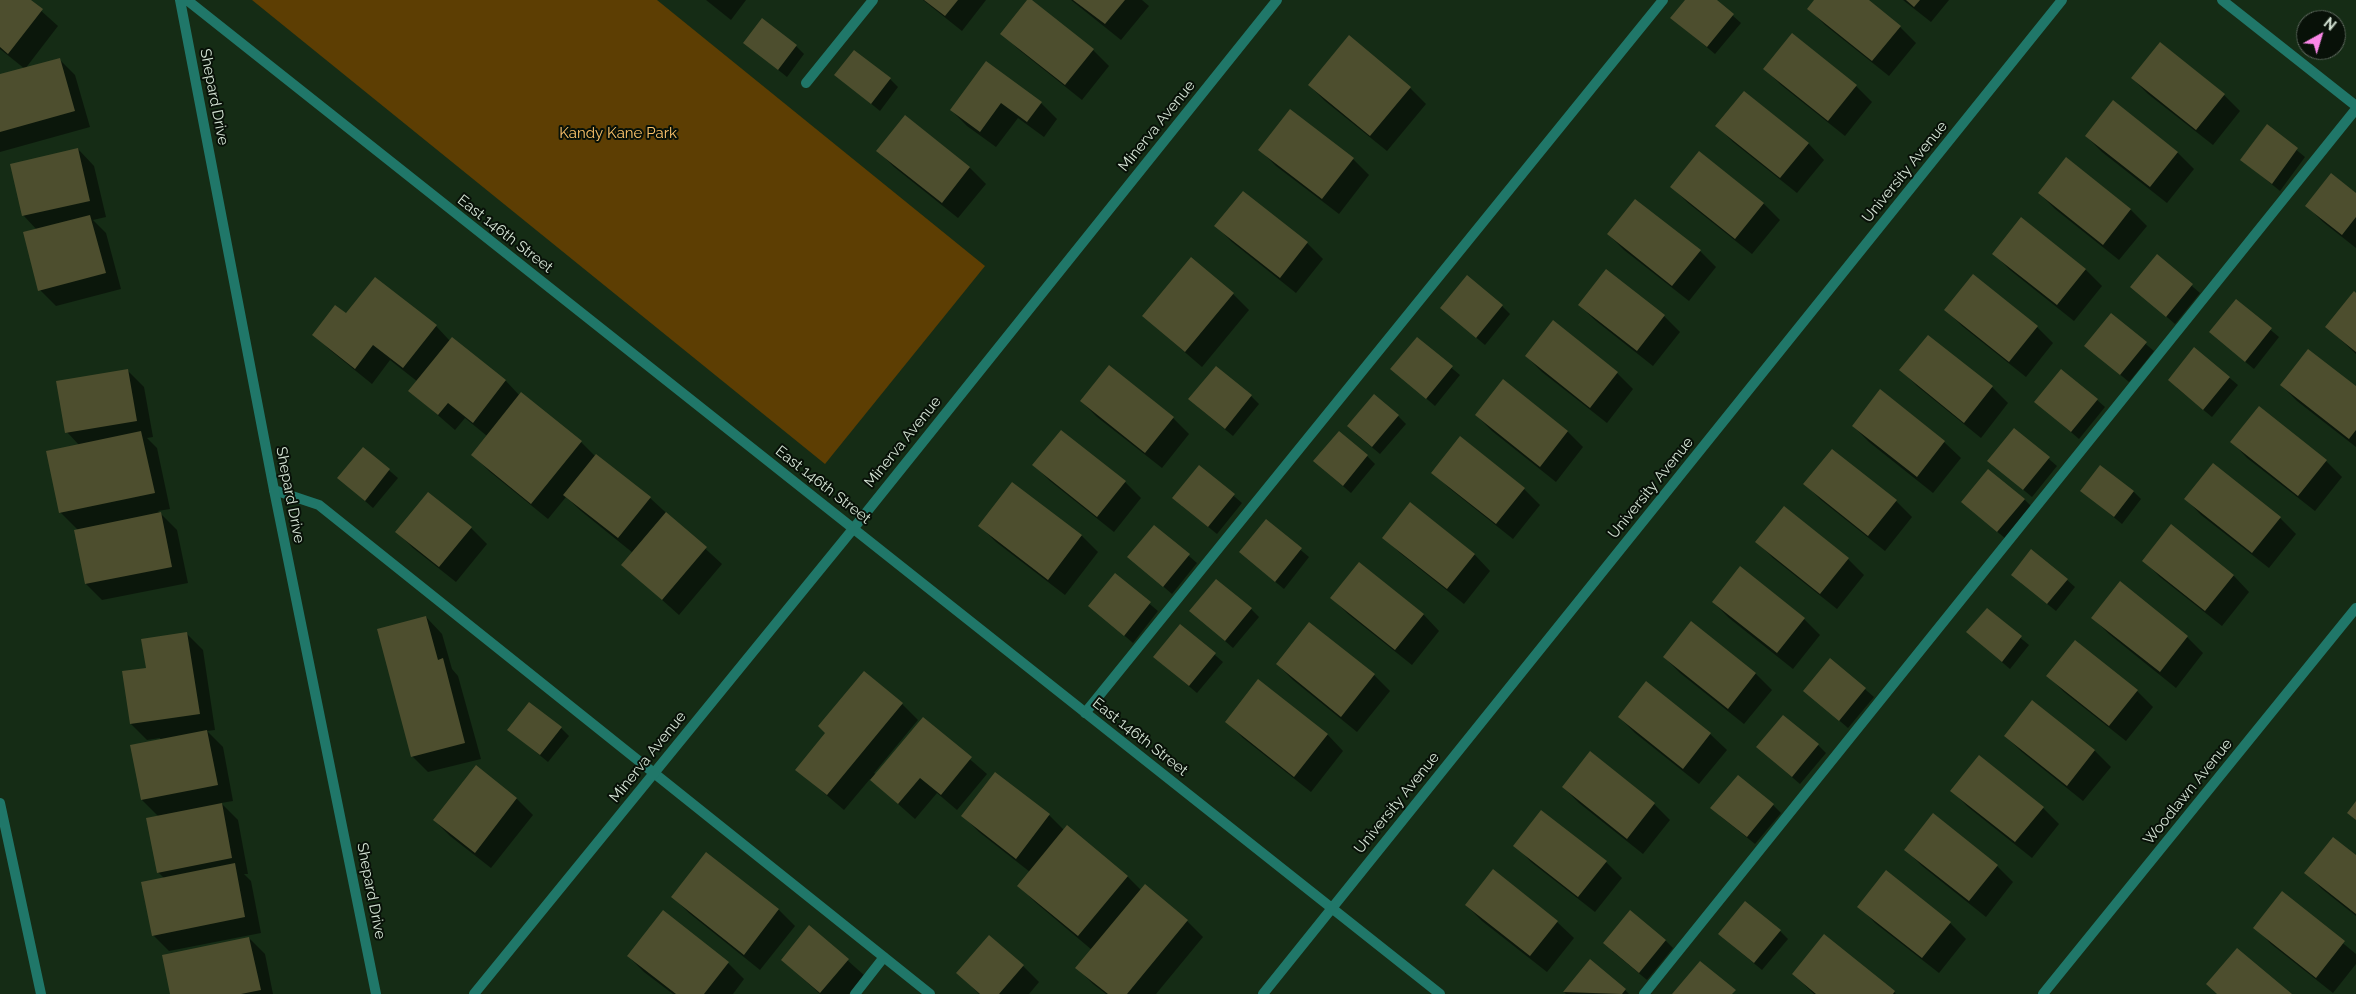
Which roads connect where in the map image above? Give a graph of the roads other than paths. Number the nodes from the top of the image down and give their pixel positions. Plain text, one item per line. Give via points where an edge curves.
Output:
1 (180, 0) edge
2 (187, 0) edge
3 (873, 0) edge
4 (1277, 0) edge
5 (1663, 0) edge
6 (2062, 0) edge
7 (2222, 0) edge
8 (806, 83) dead end
9 (2356, 107) edge
10 (274, 490) junction
11 (853, 529) junction
12 (2356, 608) edge
13 (1085, 713) junction
14 (654, 774) junction
15 (0, 803) edge
16 (1332, 908) junction
17 (884, 957) junction
18 (41, 994) edge
19 (376, 994) edge
20 (474, 994) edge
21 (855, 994) edge
22 (930, 994) edge
23 (1263, 994) edge
24 (1440, 994) edge
25 (1644, 994) edge
26 (2043, 994) edge

1 - 10 street, Shepard Drive
2 - 11 street, East 146th Street
3 - 8 street
4 - 11 street, Minerva Avenue
5 - 13 street
6 - 16 street, University Avenue
7 - 9 street
9 - 25 street
10 - 14 street via 318,505
10 - 19 street, Shepard Drive
11 - 13 street, East 146th Street
11 - 14 street, Minerva Avenue
12 - 26 street, Woodlawn Avenue
13 - 16 street, East 146th Street
14 - 17 street
14 - 20 street, Minerva Avenue
15 - 18 street
16 - 23 street, University Avenue
16 - 24 street, East 146th Street
17 - 21 street
17 - 22 street

